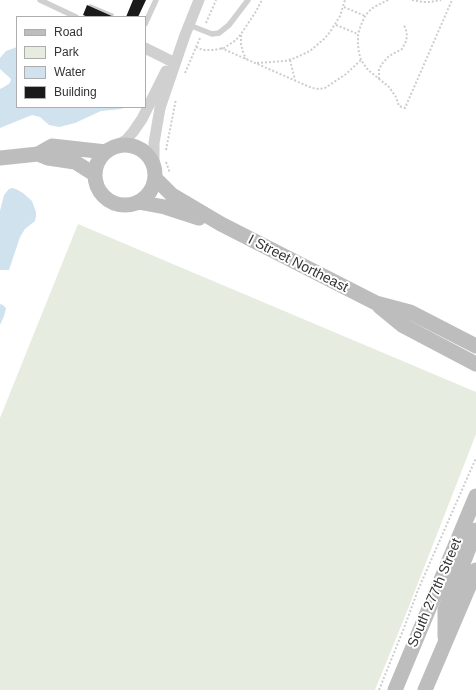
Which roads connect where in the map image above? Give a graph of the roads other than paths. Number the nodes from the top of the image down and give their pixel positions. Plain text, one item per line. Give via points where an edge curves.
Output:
1 (40, 0) edge
2 (156, 0) edge
3 (199, 0) edge
4 (248, 0) edge
5 (74, 16) edge
6 (146, 22) edge
7 (187, 30) junction
8 (146, 48) edge
9 (171, 61) junction
10 (110, 150) junction
11 (38, 154) junction
12 (0, 158) edge
13 (154, 173) junction
14 (94, 174) junction
15 (138, 202) junction
16 (221, 224) junction
17 (376, 303) junction
18 (476, 346) edge
19 (476, 364) edge
20 (476, 496) edge
21 (476, 530) edge
22 (476, 570) edge
23 (445, 642) junction
24 (406, 665) junction
25 (395, 690) edge
26 (405, 690) edge
27 (425, 690) edge

1 - 5 lane
2 - 6 lane
3 - 7 street
4 - 7 lane via 229,25 219,33
7 - 9 street
7 - 13 street via 160,108 154,143
8 - 9 street
9 - 10 street via 134,132
10 - 11 street via 52,146
10 - 13 street via 124,145 134,146 150,158
10 - 14 street via 99,160
11 - 12 street
11 - 14 street via 75,162
13 - 15 street via 150,192
13 - 16 street, I Street Northeast via 172,195
14 - 15 street via 97,187 110,201 118,205
15 - 16 street, I Street Northeast
16 - 17 street, I Street Northeast
17 - 18 street, I Street Northeast via 410,312
17 - 19 street, I Street Northeast via 402,325
20 - 24 street, South 277th Street
21 - 23 street via 445,610
22 - 23 street, South 277th Street
23 - 27 street, South 277th Street
24 - 25 street, South 277th Street
24 - 26 street

